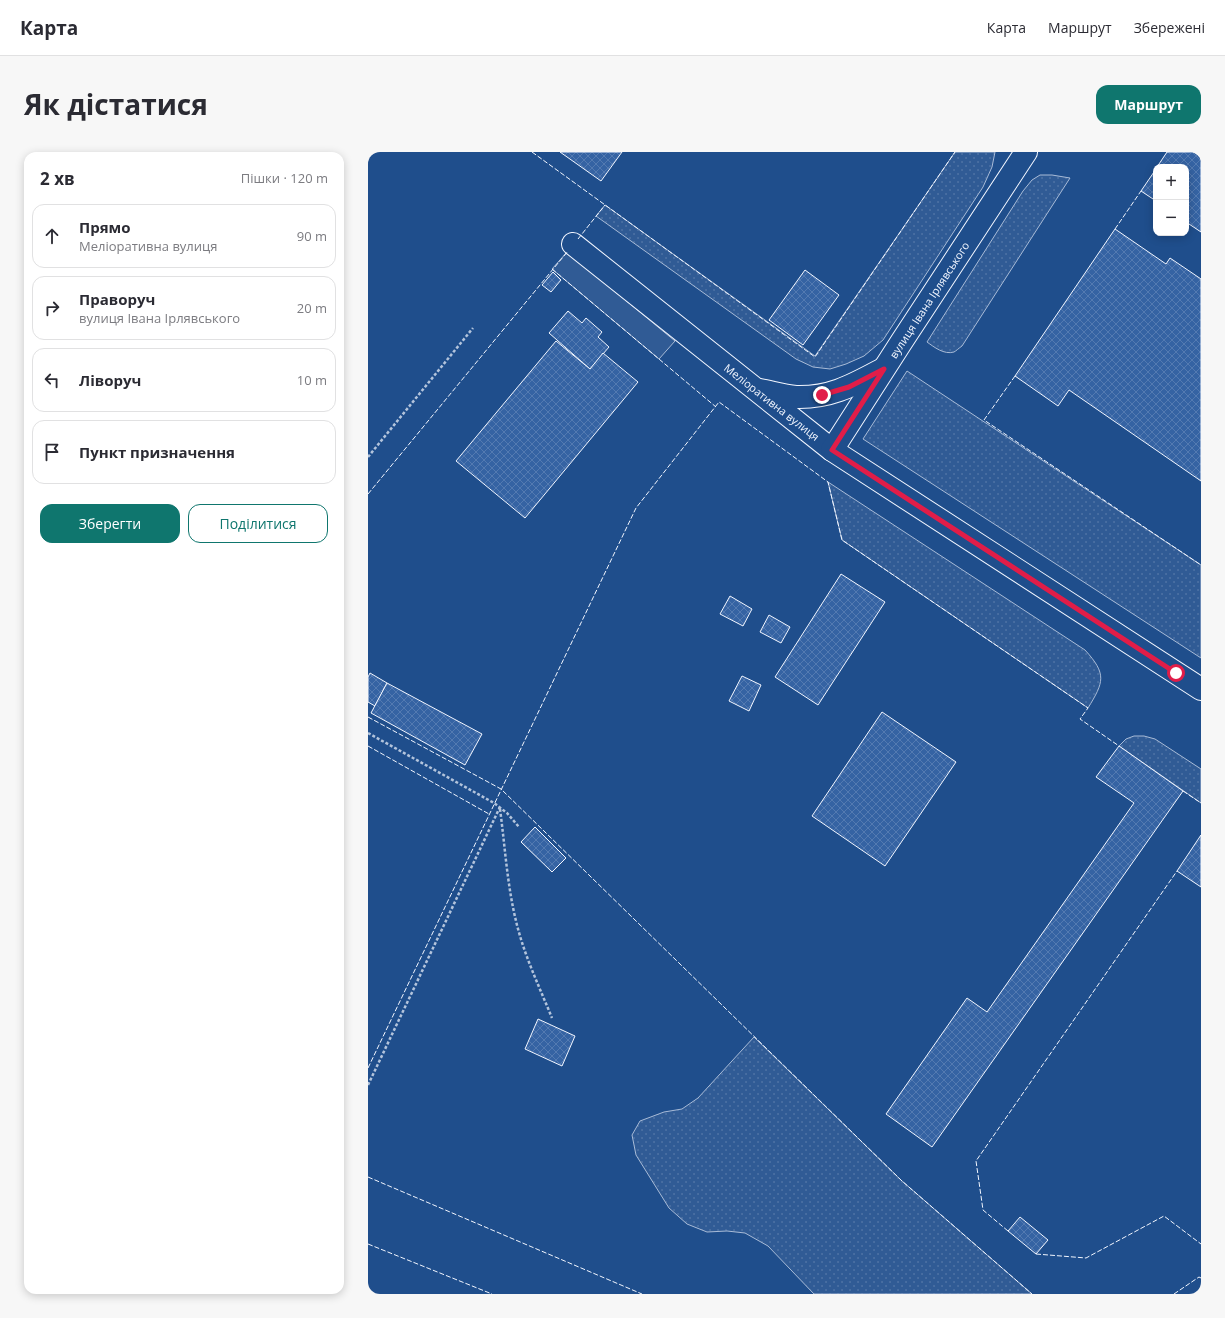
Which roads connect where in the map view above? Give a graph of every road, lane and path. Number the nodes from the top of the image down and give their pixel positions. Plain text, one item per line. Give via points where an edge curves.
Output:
1 (1026, 152) edge
2 (573, 244) dead end
3 (473, 328) dead end
4 (884, 369) junction
5 (756, 390) junction
6 (832, 450) junction
7 (368, 457) edge
8 (1201, 689) edge
9 (368, 733) edge
10 (500, 807) junction
11 (519, 827) dead end
12 (552, 1018) dead end
13 (368, 1085) edge

1 - 4 street, вулиця Івана Ірлявського
2 - 5 street, Меліоративна вулиця
3 - 7 path
4 - 5 street via 849,387 822,395 795,397
4 - 6 street, вулиця Івана Ірлявського
5 - 6 street, Меліоративна вулиця
6 - 8 street, Меліоративна вулиця
9 - 10 path
10 - 11 path
10 - 12 path via 516,920 530,964
10 - 13 path

